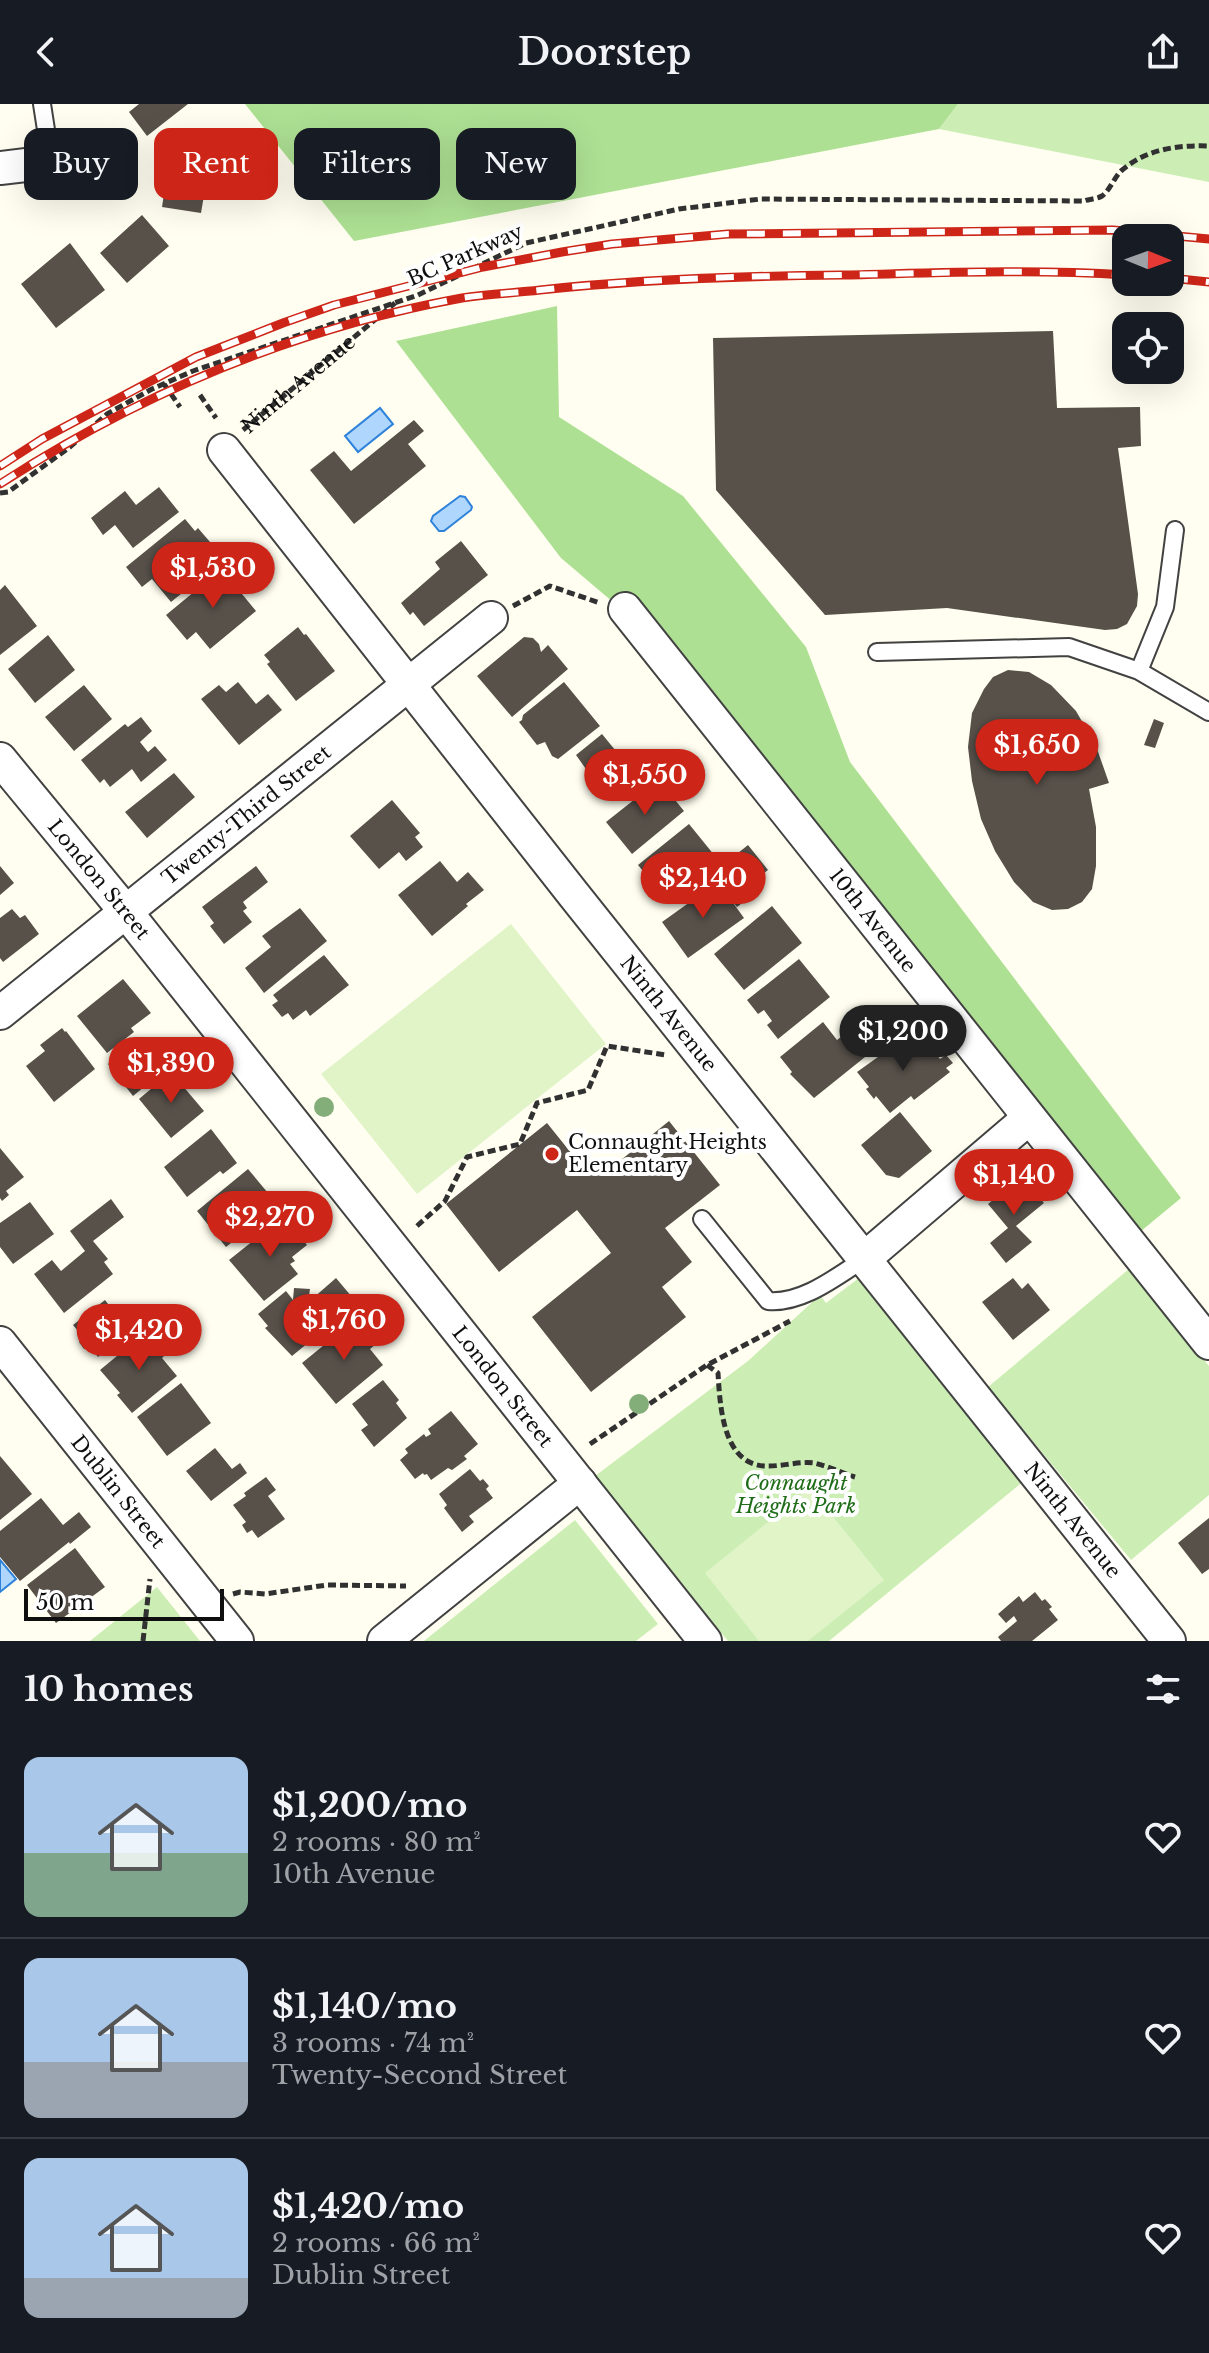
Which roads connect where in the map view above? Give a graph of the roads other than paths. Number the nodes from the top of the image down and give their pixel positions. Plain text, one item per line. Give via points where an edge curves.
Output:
1 (42, 104) edge
2 (46, 128) edge
3 (24, 165) edge
4 (0, 168) edge
5 (224, 450) road end
6 (1175, 530) dead end
7 (625, 609) road end
8 (491, 618) road end
9 (877, 652) dead end
10 (1139, 671) junction
11 (407, 684) junction
12 (1209, 712) edge
13 (0, 759) edge
14 (126, 912) junction
15 (0, 1013) edge
16 (1029, 1118) junction
17 (702, 1219) dead end
18 (864, 1259) junction
19 (0, 1343) edge
20 (1209, 1343) edge
21 (580, 1483) junction
22 (237, 1641) edge
23 (384, 1641) edge
24 (705, 1641) edge
25 (1169, 1641) edge

1 - 2 lane
3 - 4 street
5 - 11 street, Ninth Avenue
6 - 10 lane via 1165,607
7 - 16 street, 10th Avenue
8 - 11 street, Twenty-Third Street
9 - 10 lane via 1069,647
10 - 12 lane
11 - 14 street, Twenty-Third Street
11 - 18 street, Ninth Avenue
13 - 14 street, London Street
14 - 15 street, Twenty-Third Street
14 - 21 street, London Street
16 - 18 street
16 - 20 street, 10th Avenue
17 - 18 lane via 768,1301 784,1302
18 - 25 street, Ninth Avenue
19 - 22 street, Dublin Street
21 - 23 street
21 - 24 street, London Street

